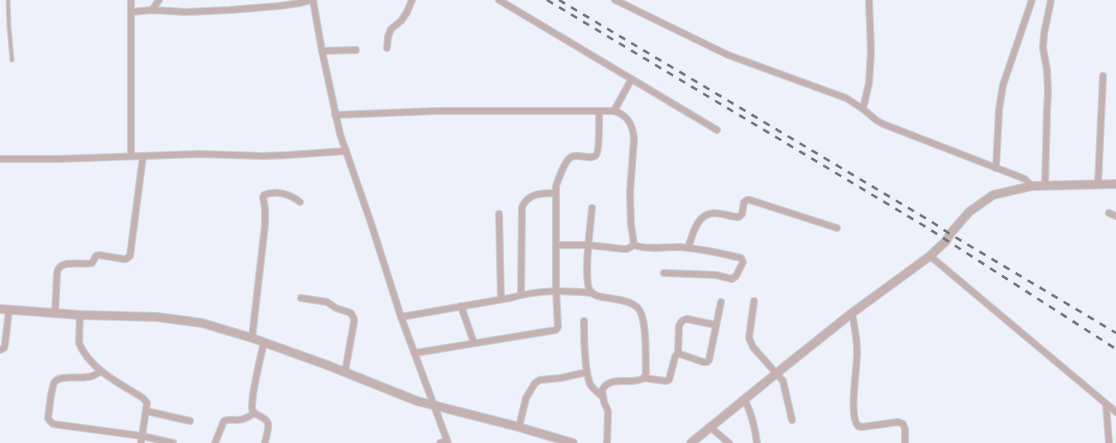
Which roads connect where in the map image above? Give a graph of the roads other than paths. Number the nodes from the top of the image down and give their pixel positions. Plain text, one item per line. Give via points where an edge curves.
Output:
1 (8, 0) edge
2 (131, 0) edge
3 (159, 0) edge
4 (312, 0) edge
5 (412, 0) edge
6 (499, 0) edge
7 (616, 0) edge
8 (869, 0) edge
9 (1032, 0) edge
10 (1051, 0) edge
11 (152, 10) junction
12 (131, 12) junction
13 (387, 48) dead end
14 (356, 50) dead end
15 (322, 51) junction
16 (12, 60) dead end
17 (1103, 76) dead end
18 (632, 80) junction
19 (864, 108) junction
20 (600, 111) junction
21 (614, 111) junction
22 (336, 115) junction
23 (717, 130) dead end
24 (346, 151) junction
25 (131, 156) junction
26 (143, 156) junction
27 (0, 159) edge
28 (996, 168) junction
29 (1116, 184) edge
30 (1098, 185) junction
31 (1032, 186) junction
32 (1045, 186) junction
33 (556, 193) junction
34 (300, 202) dead end
35 (592, 208) dead end
36 (1109, 213) dead end
37 (499, 214) dead end
38 (1116, 216) edge
39 (837, 228) dead end
40 (588, 245) junction
41 (634, 245) junction
42 (556, 248) junction
43 (688, 248) junction
44 (930, 256) junction
45 (664, 272) dead end
46 (556, 290) junction
47 (592, 293) junction
48 (521, 295) junction
49 (301, 298) dead end
50 (502, 299) junction
51 (754, 301) dead end
52 (721, 302) dead end
53 (461, 306) junction
54 (0, 310) edge
55 (9, 310) junction
56 (852, 313) junction
57 (55, 314) junction
58 (80, 315) junction
59 (401, 316) junction
60 (584, 321) dead end
61 (716, 326) junction
62 (252, 338) junction
63 (264, 342) junction
64 (474, 343) junction
65 (0, 350) edge
66 (415, 353) junction
67 (678, 354) junction
68 (101, 372) junction
69 (345, 372) junction
70 (587, 372) junction
71 (776, 373) junction
72 (644, 378) junction
73 (603, 397) junction
74 (744, 399) junction
75 (1106, 404) junction
76 (434, 405) junction
77 (146, 411) junction
78 (254, 412) junction
79 (1116, 412) edge
80 (792, 420) dead end
81 (190, 421) dead end
82 (519, 427) junction
83 (710, 427) junction
84 (142, 436) junction
85 (448, 442) edge
86 (141, 443) edge
87 (173, 443) edge
88 (215, 443) edge
89 (265, 443) edge
90 (440, 443) edge
91 (573, 443) edge
92 (607, 443) edge
93 (690, 443) edge
94 (729, 443) edge
95 (757, 443) edge
96 (905, 443) edge
97 (1109, 443) edge

1 - 16 lane
2 - 12 street
3 - 11 street
4 - 11 street via 230,10
4 - 15 street
5 - 13 street via 401,21 391,29
6 - 18 street
7 - 19 street via 728,55 846,98
8 - 19 street via 871,52
9 - 28 street via 1003,85
10 - 32 street via 1043,48 1048,91
11 - 12 street
12 - 25 street
14 - 15 street
15 - 22 street
17 - 30 street
18 - 21 street
18 - 23 street
19 - 28 street via 883,124
20 - 21 street
20 - 22 street via 436,111
20 - 33 street via 598,152 592,157 569,158 557,182
21 - 41 street via 630,121 633,130 630,192
22 - 24 street
24 - 26 street via 276,155
24 - 59 street
25 - 26 street
25 - 27 street
26 - 57 street via 130,256 123,259 99,255 92,263 60,266 57,272
28 - 31 street via 1025,179
29 - 30 street
30 - 32 street
31 - 32 street
31 - 44 street via 993,195 969,212 946,241
33 - 42 street
33 - 48 street via 531,196 522,207
34 - 62 street via 291,196 278,193 263,197 266,225
35 - 40 street
36 - 38 street
37 - 50 street
39 - 43 street via 747,200 739,217 714,213 698,220
40 - 41 street via 623,249
40 - 42 street via 560,245
40 - 47 street via 589,289
41 - 43 street
42 - 46 street
43 - 45 street via 741,258 743,262 732,279 716,275
44 - 56 street
44 - 75 street
46 - 47 street
46 - 48 street
46 - 64 street via 556,330
47 - 72 street via 633,304 641,312 644,326
48 - 50 street
49 - 69 street via 327,302 353,316
50 - 53 street
51 - 71 street via 749,338 753,347
52 - 61 street
53 - 59 street
53 - 64 street
54 - 55 street
55 - 57 street
55 - 65 street via 5,344
56 - 71 street
56 - 96 street via 857,351 854,398 856,424 862,427 898,422 903,424 905,429
57 - 58 street
58 - 62 street via 157,317 190,321
58 - 68 street via 79,343
59 - 66 street
60 - 70 street
61 - 67 street via 707,362
61 - 67 street via 683,320 679,326
62 - 63 street
63 - 69 street
63 - 78 street via 255,385 252,407
64 - 66 street
66 - 76 street
67 - 72 street via 675,356 669,380
68 - 77 street via 143,398 147,403
68 - 84 street via 88,377 56,380 48,418 53,424
69 - 76 street via 417,401
70 - 73 street via 591,386
70 - 82 street via 535,382 526,398
71 - 74 street
71 - 80 street via 784,384
72 - 73 street via 605,385 602,390
73 - 92 street via 608,411
74 - 83 street
74 - 95 street via 752,417
75 - 79 street
75 - 97 street
76 - 82 street
76 - 85 street
77 - 81 street
77 - 84 street
78 - 88 street via 242,420 224,421
78 - 89 street via 266,420 268,426
82 - 91 street
83 - 93 street
83 - 94 street
84 - 86 street
84 - 87 street
85 - 90 street

